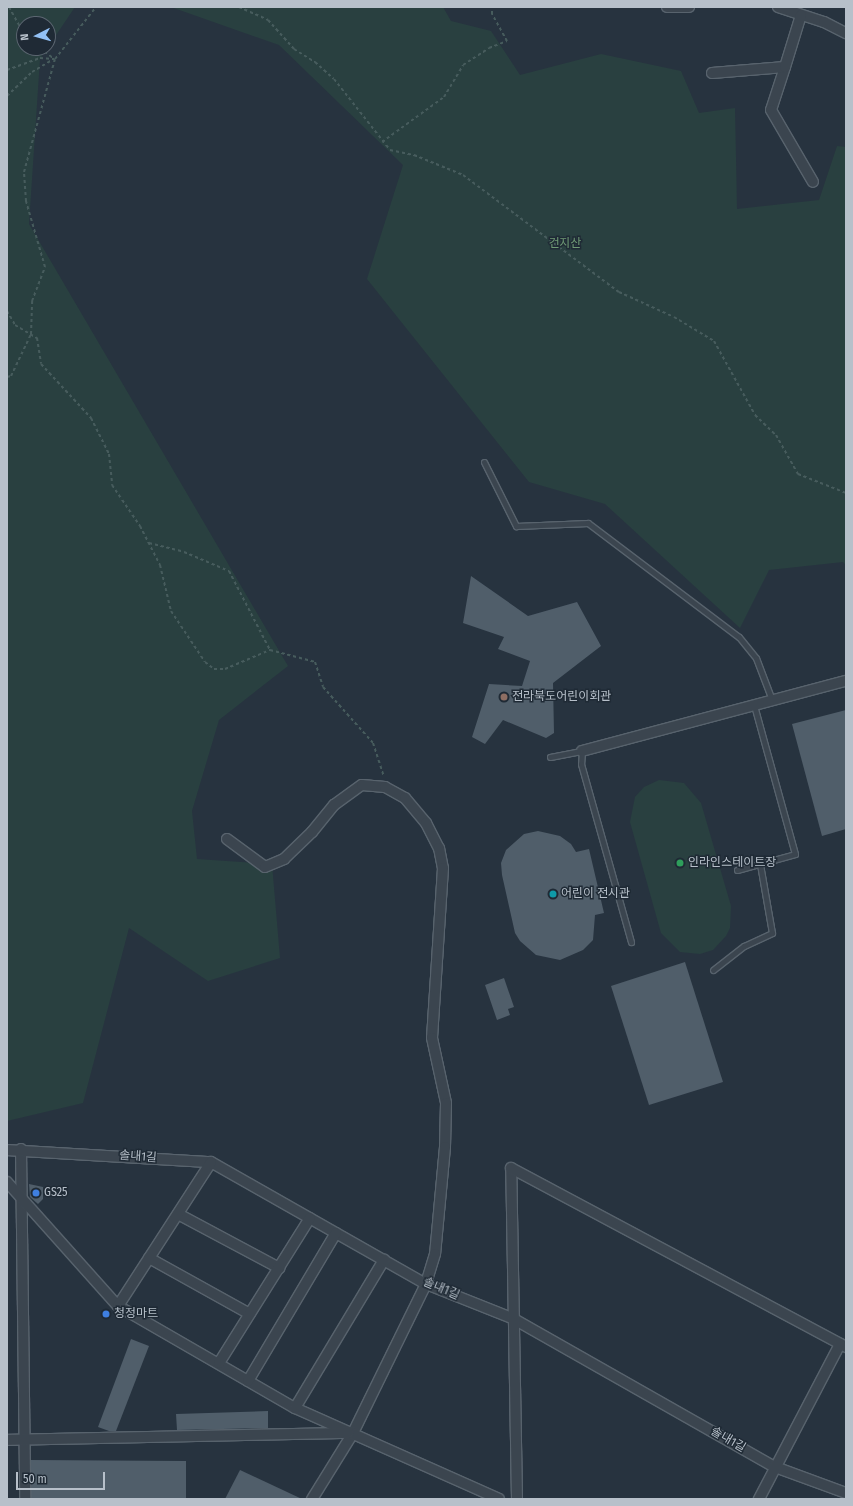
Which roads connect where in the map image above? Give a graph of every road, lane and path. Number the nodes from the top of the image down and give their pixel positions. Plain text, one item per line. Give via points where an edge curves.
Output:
1 (9, 7) edge
2 (96, 7) edge
3 (239, 7) edge
4 (492, 7) edge
5 (667, 7) edge
6 (689, 7) edge
7 (778, 7) edge
8 (801, 15) junction
9 (16, 20) edge
10 (846, 33) edge
11 (50, 56) edge
12 (54, 59) junction
13 (785, 66) junction
14 (7, 70) edge
15 (712, 73) dead end
16 (7, 96) edge
17 (382, 142) junction
18 (813, 182) dead end
19 (7, 311) edge
20 (30, 334) junction
21 (7, 377) edge
22 (484, 462) dead end
23 (846, 493) edge
24 (149, 543) junction
25 (270, 650) junction
26 (846, 681) edge
27 (772, 700) junction
28 (754, 705) junction
29 (582, 751) junction
30 (550, 757) dead end
31 (392, 791) junction
32 (227, 839) dead end
33 (760, 864) junction
34 (737, 870) dead end
35 (631, 942) dead end
36 (713, 970) dead end
37 (21, 1149) junction
38 (7, 1150) edge
39 (211, 1162) junction
40 (7, 1182) edge
41 (21, 1198) junction
42 (178, 1214) junction
43 (310, 1218) junction
44 (336, 1233) junction
45 (149, 1258) junction
46 (384, 1260) junction
47 (279, 1268) junction
48 (426, 1284) junction
49 (118, 1306) junction
50 (250, 1314) junction
51 (514, 1319) junction
52 (843, 1345) edge
53 (219, 1363) junction
54 (248, 1381) junction
55 (295, 1408) junction
56 (353, 1433) junction
57 (7, 1440) edge
58 (24, 1440) junction
59 (775, 1467) junction
60 (846, 1493) edge
61 (25, 1499) edge
62 (312, 1499) edge
63 (499, 1499) edge
64 (517, 1499) edge
65 (759, 1499) edge

1 - 9 path
2 - 12 path
3 - 17 path via 268,20 294,49 315,62 334,79
4 - 17 path via 492,14 507,41 489,48 463,65 444,97
5 - 6 street
7 - 8 street
8 - 10 street via 824,22
8 - 13 street
11 - 12 path
12 - 14 path via 40,58
12 - 16 path via 32,72
12 - 20 path via 24,172 26,201 45,267 32,301
13 - 15 street
13 - 18 street via 770,110
17 - 23 path via 390,150 414,155 463,176 619,292 674,316 714,341 756,415 776,435 798,474
19 - 20 path via 15,325
20 - 21 path via 11,376
20 - 24 path via 37,338 41,364 91,418 109,454 112,485
22 - 27 lane via 516,526 588,523 739,637 756,658
24 - 25 path via 184,552 228,571
24 - 25 path via 160,565 171,611 205,662 214,669 225,669
25 - 31 path via 315,662 323,687 373,743 380,758 380,769
26 - 27 street
27 - 28 street
28 - 29 street
28 - 33 lane via 795,854
29 - 30 lane
29 - 35 lane via 581,764
31 - 32 street via 385,787 362,785 334,805 312,832 284,859 265,868
31 - 48 street via 405,798 426,823 439,848 443,868 432,1038 446,1103 445,1147 435,1254
33 - 34 lane
33 - 36 lane via 772,933 744,946
37 - 38 street, 솔내1길
37 - 39 street, 솔내1길
37 - 41 street
39 - 42 street
39 - 43 street, 솔내1길
40 - 41 street
41 - 49 street
41 - 58 street
42 - 45 street
42 - 47 street
43 - 44 street, 솔내1길
43 - 47 street
44 - 46 street, 솔내1길
44 - 54 street
45 - 49 street
45 - 50 street
46 - 48 street, 솔내1길
46 - 55 street
47 - 50 street
48 - 51 street, 솔내1길
48 - 56 street
49 - 53 street
50 - 53 street
51 - 52 street via 511,1168
51 - 59 street, 솔내1길
51 - 64 street
52 - 59 street
53 - 54 street
54 - 55 street
55 - 56 street
56 - 58 street
56 - 62 street
56 - 63 street
57 - 58 street
58 - 61 street
59 - 60 street, 솔내1길
59 - 65 street

